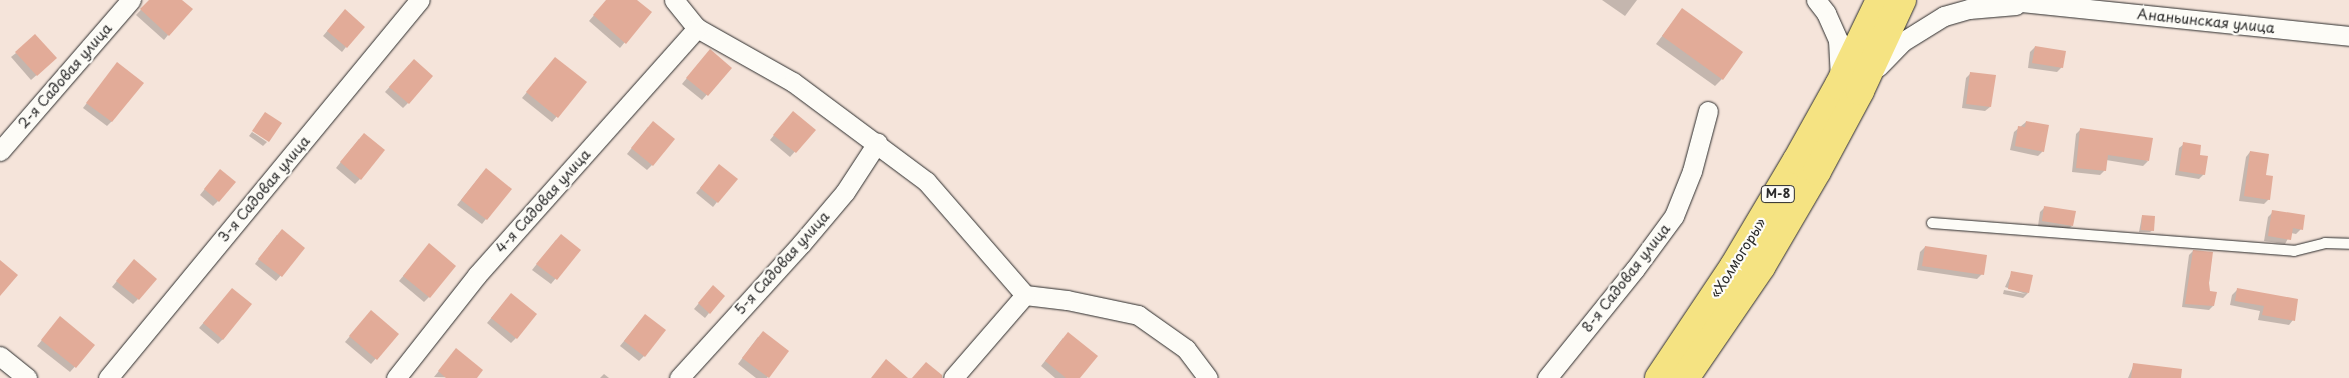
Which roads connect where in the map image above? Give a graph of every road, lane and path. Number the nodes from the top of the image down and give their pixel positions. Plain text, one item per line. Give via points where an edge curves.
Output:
1 (131, 0) edge
2 (420, 0) edge
3 (674, 0) edge
4 (1816, 0) edge
5 (1880, 0) edge
6 (1902, 0) edge
7 (2002, 0) edge
8 (2031, 2) edge
9 (697, 28) junction
10 (2349, 36) edge
11 (1850, 88) junction
12 (1708, 111) dead end
13 (877, 143) junction
14 (0, 151) edge
15 (1932, 223) dead end
16 (2349, 244) edge
17 (1025, 295) junction
18 (0, 356) edge
19 (27, 378) edge
20 (108, 378) edge
21 (396, 378) edge
22 (679, 378) edge
23 (953, 378) edge
24 (1208, 378) edge
25 (1546, 378) edge
26 (1659, 378) edge
27 (1685, 378) edge

1 - 14 street, 2-я Садовая улица
2 - 20 street, 3-я Садовая улица
3 - 9 street
4 - 11 street via 1826,12 1838,40
5 - 11 highway, «Холмогоры» / М-8
6 - 11 highway, «Холмогоры» / М-8
7 - 8 street, Ананьинская улица
8 - 10 street, Ананьинская улица
8 - 11 street via 1969,9 1937,20 1902,42
9 - 13 street via 777,72
9 - 21 street, 4-я Садовая улица via 477,275
11 - 26 highway, «Холмогоры» / М-8
11 - 27 highway, «Холмогоры» / М-8 via 1761,266
12 - 25 street, 8-я Садовая улица via 1692,171 1674,216
13 - 17 street via 926,181
13 - 22 street, 5-я Садовая улица via 845,192
15 - 16 lane via 2294,251 2325,243
17 - 23 street
17 - 24 street via 1138,315 1186,349
18 - 19 street

